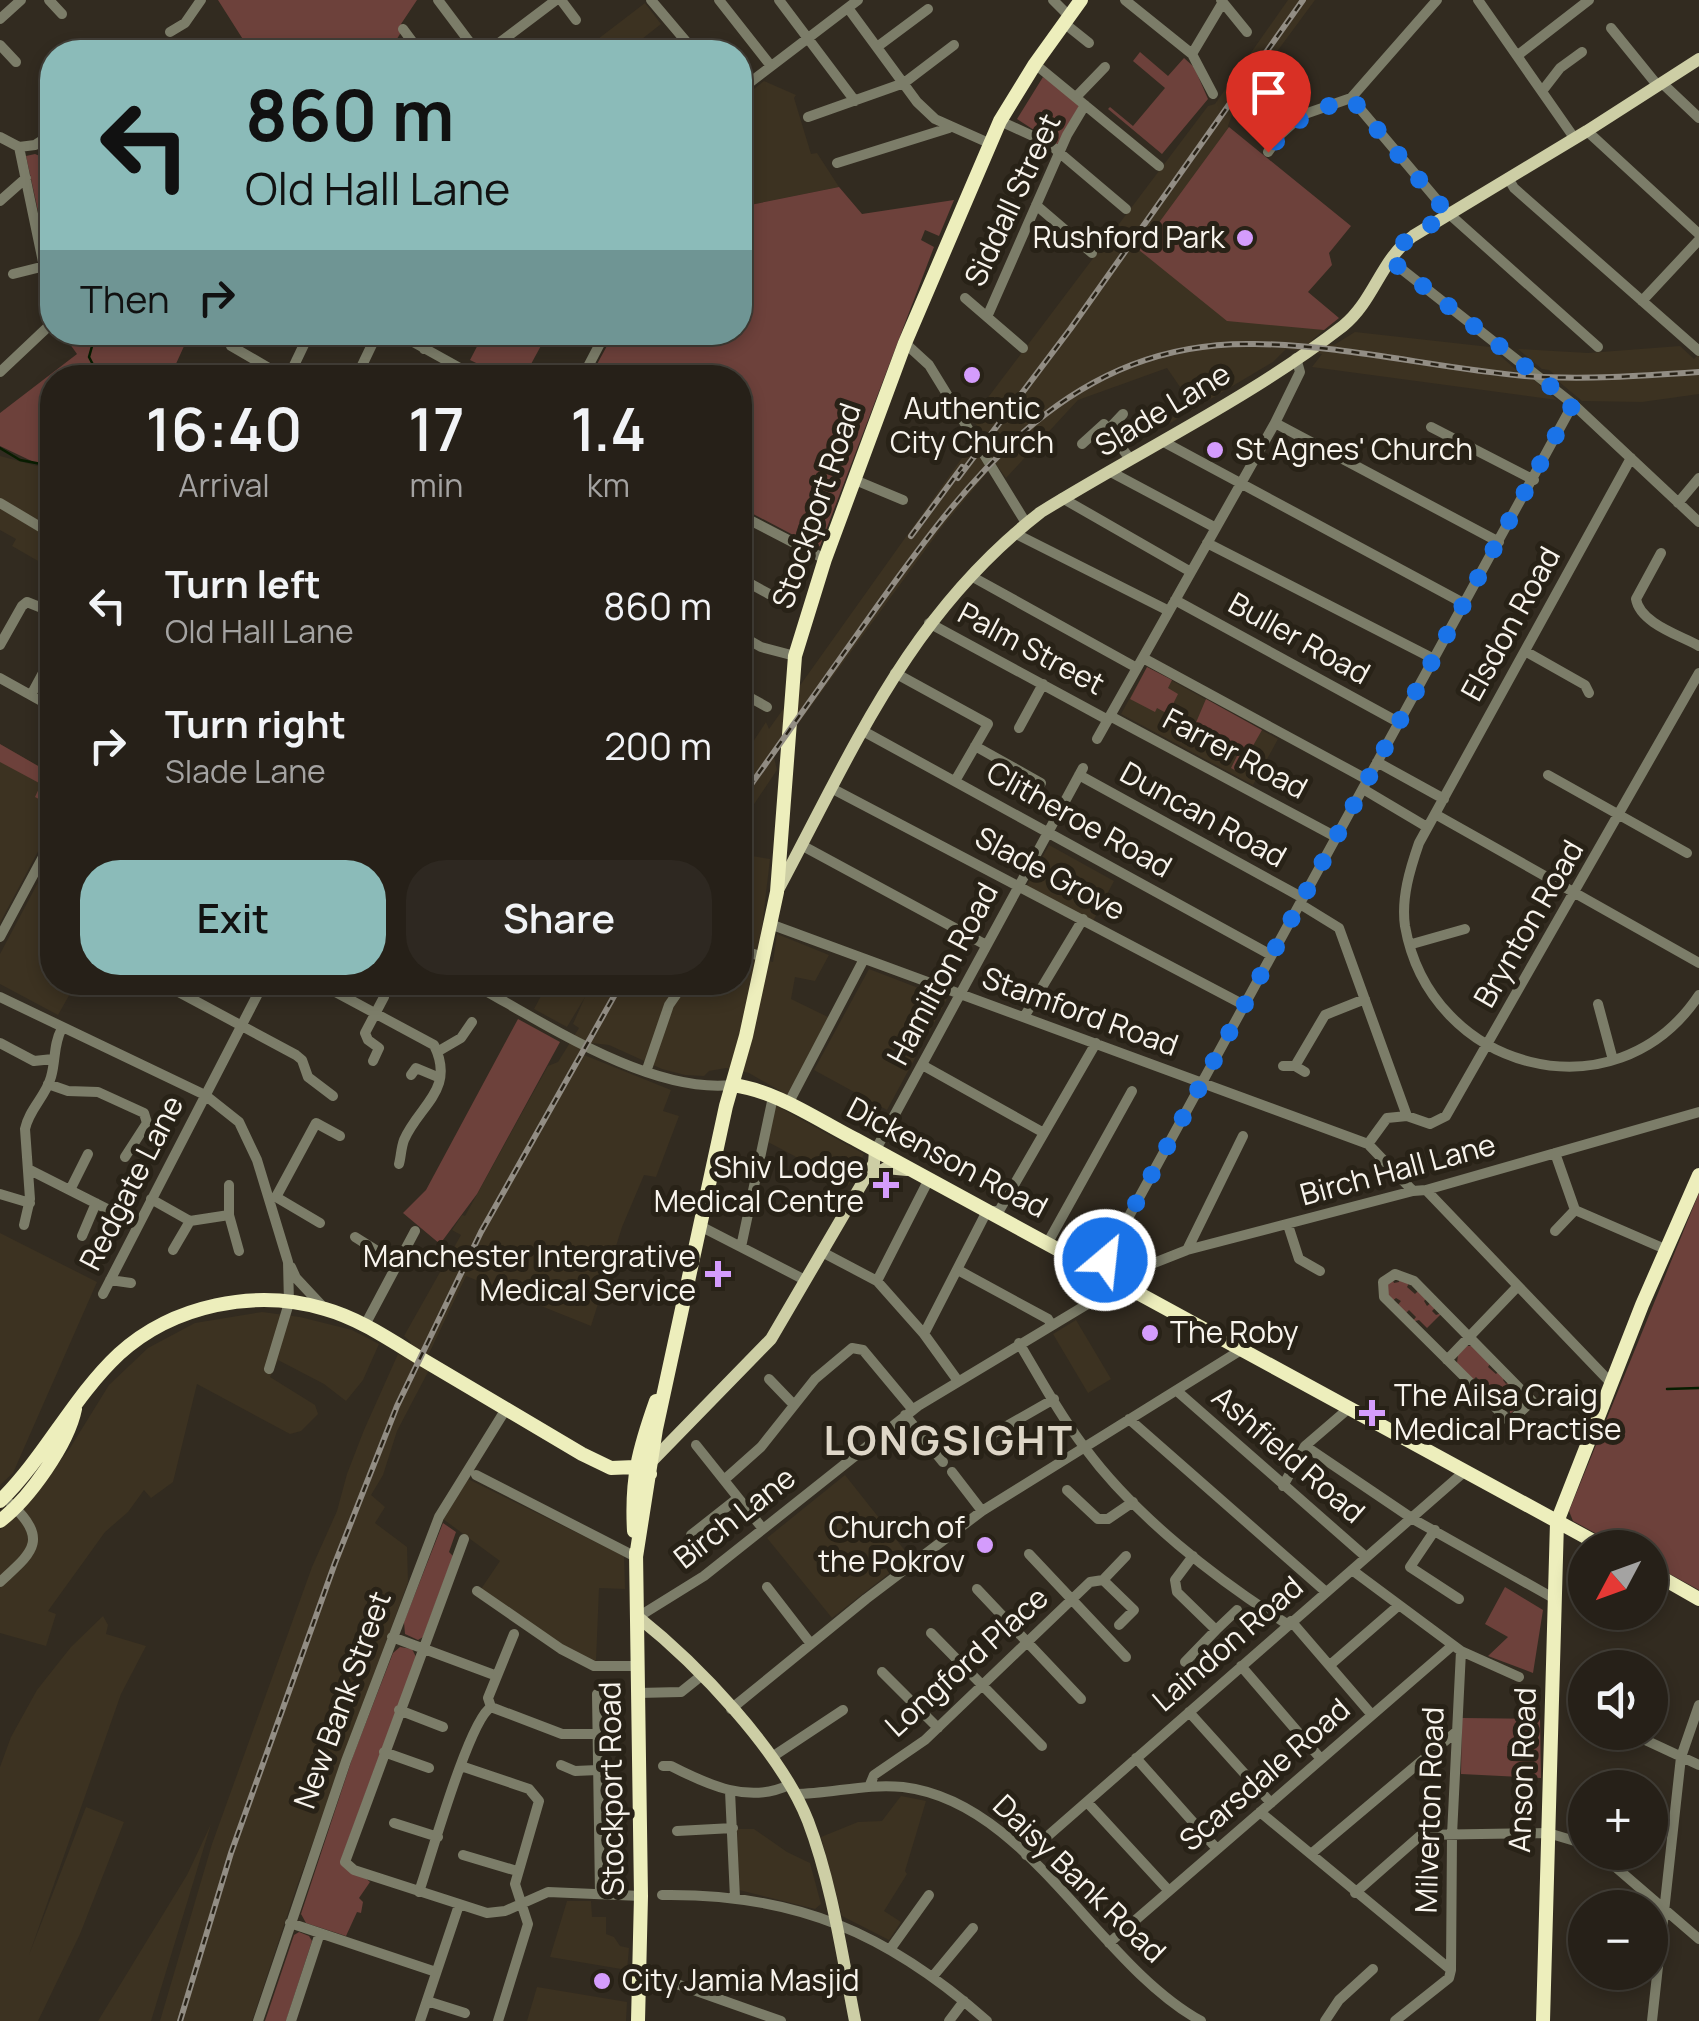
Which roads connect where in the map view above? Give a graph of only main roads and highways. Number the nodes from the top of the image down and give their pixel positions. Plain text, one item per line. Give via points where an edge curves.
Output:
1 (1081, 0) edge
2 (1699, 59) edge
3 (1699, 68) edge
4 (1678, 74) junction
5 (782, 844) junction
6 (803, 846) junction
7 (777, 892) junction
8 (732, 1085) junction
9 (875, 1150) junction
10 (912, 1172) junction
11 (1699, 1175) edge
12 (863, 1180) junction
13 (855, 1194) junction
14 (582, 1454) junction
15 (647, 1464) junction
16 (634, 1485) junction
17 (6, 1502) edge
18 (0, 1521) edge
19 (1557, 1522) junction
20 (1572, 1530) edge
21 (636, 1557) junction
22 (1668, 1581) edge
23 (1699, 1599) edge
24 (638, 1617) junction
25 (637, 1638) junction
26 (676, 1652) junction
27 (638, 2021) edge
28 (855, 2021) edge
29 (1543, 2021) edge

1 - 5 highway, Stockport Road via 1000,121 905,343 824,559 795,656
2 - 4 main road, Slade Lane
3 - 4 main road, Slade Lane
4 - 6 main road, Slade Lane via 1406,240 1350,320 1014,533 929,623 894,673
5 - 6 main road
5 - 7 highway, Stockport Road
6 - 7 main road, Slade Lane
7 - 8 highway, Stockport Road
8 - 9 highway, Dickenson Road via 774,1097
8 - 15 highway, Stockport Road
9 - 10 highway, Dickenson Road
9 - 12 main road
9 - 13 main road
10 - 12 main road via 886,1168
10 - 19 highway, Dickenson Road
11 - 19 highway
12 - 13 main road
13 - 15 main road via 771,1340
14 - 15 highway
14 - 16 highway
14 - 17 highway via 365,1325 324,1308 223,1304 163,1323 122,1352 60,1421
15 - 16 highway, Stockport Road
15 - 21 highway, Stockport Road
16 - 21 highway, Stockport Road
17 - 18 highway
19 - 20 highway, Dickenson Road
19 - 29 highway, Anson Road
21 - 24 highway, Stockport Road
22 - 23 highway
24 - 25 highway, Stockport Road
24 - 26 main road
25 - 26 main road
25 - 27 highway, Stockport Road
26 - 28 main road via 772,1757 792,1790 816,1844

